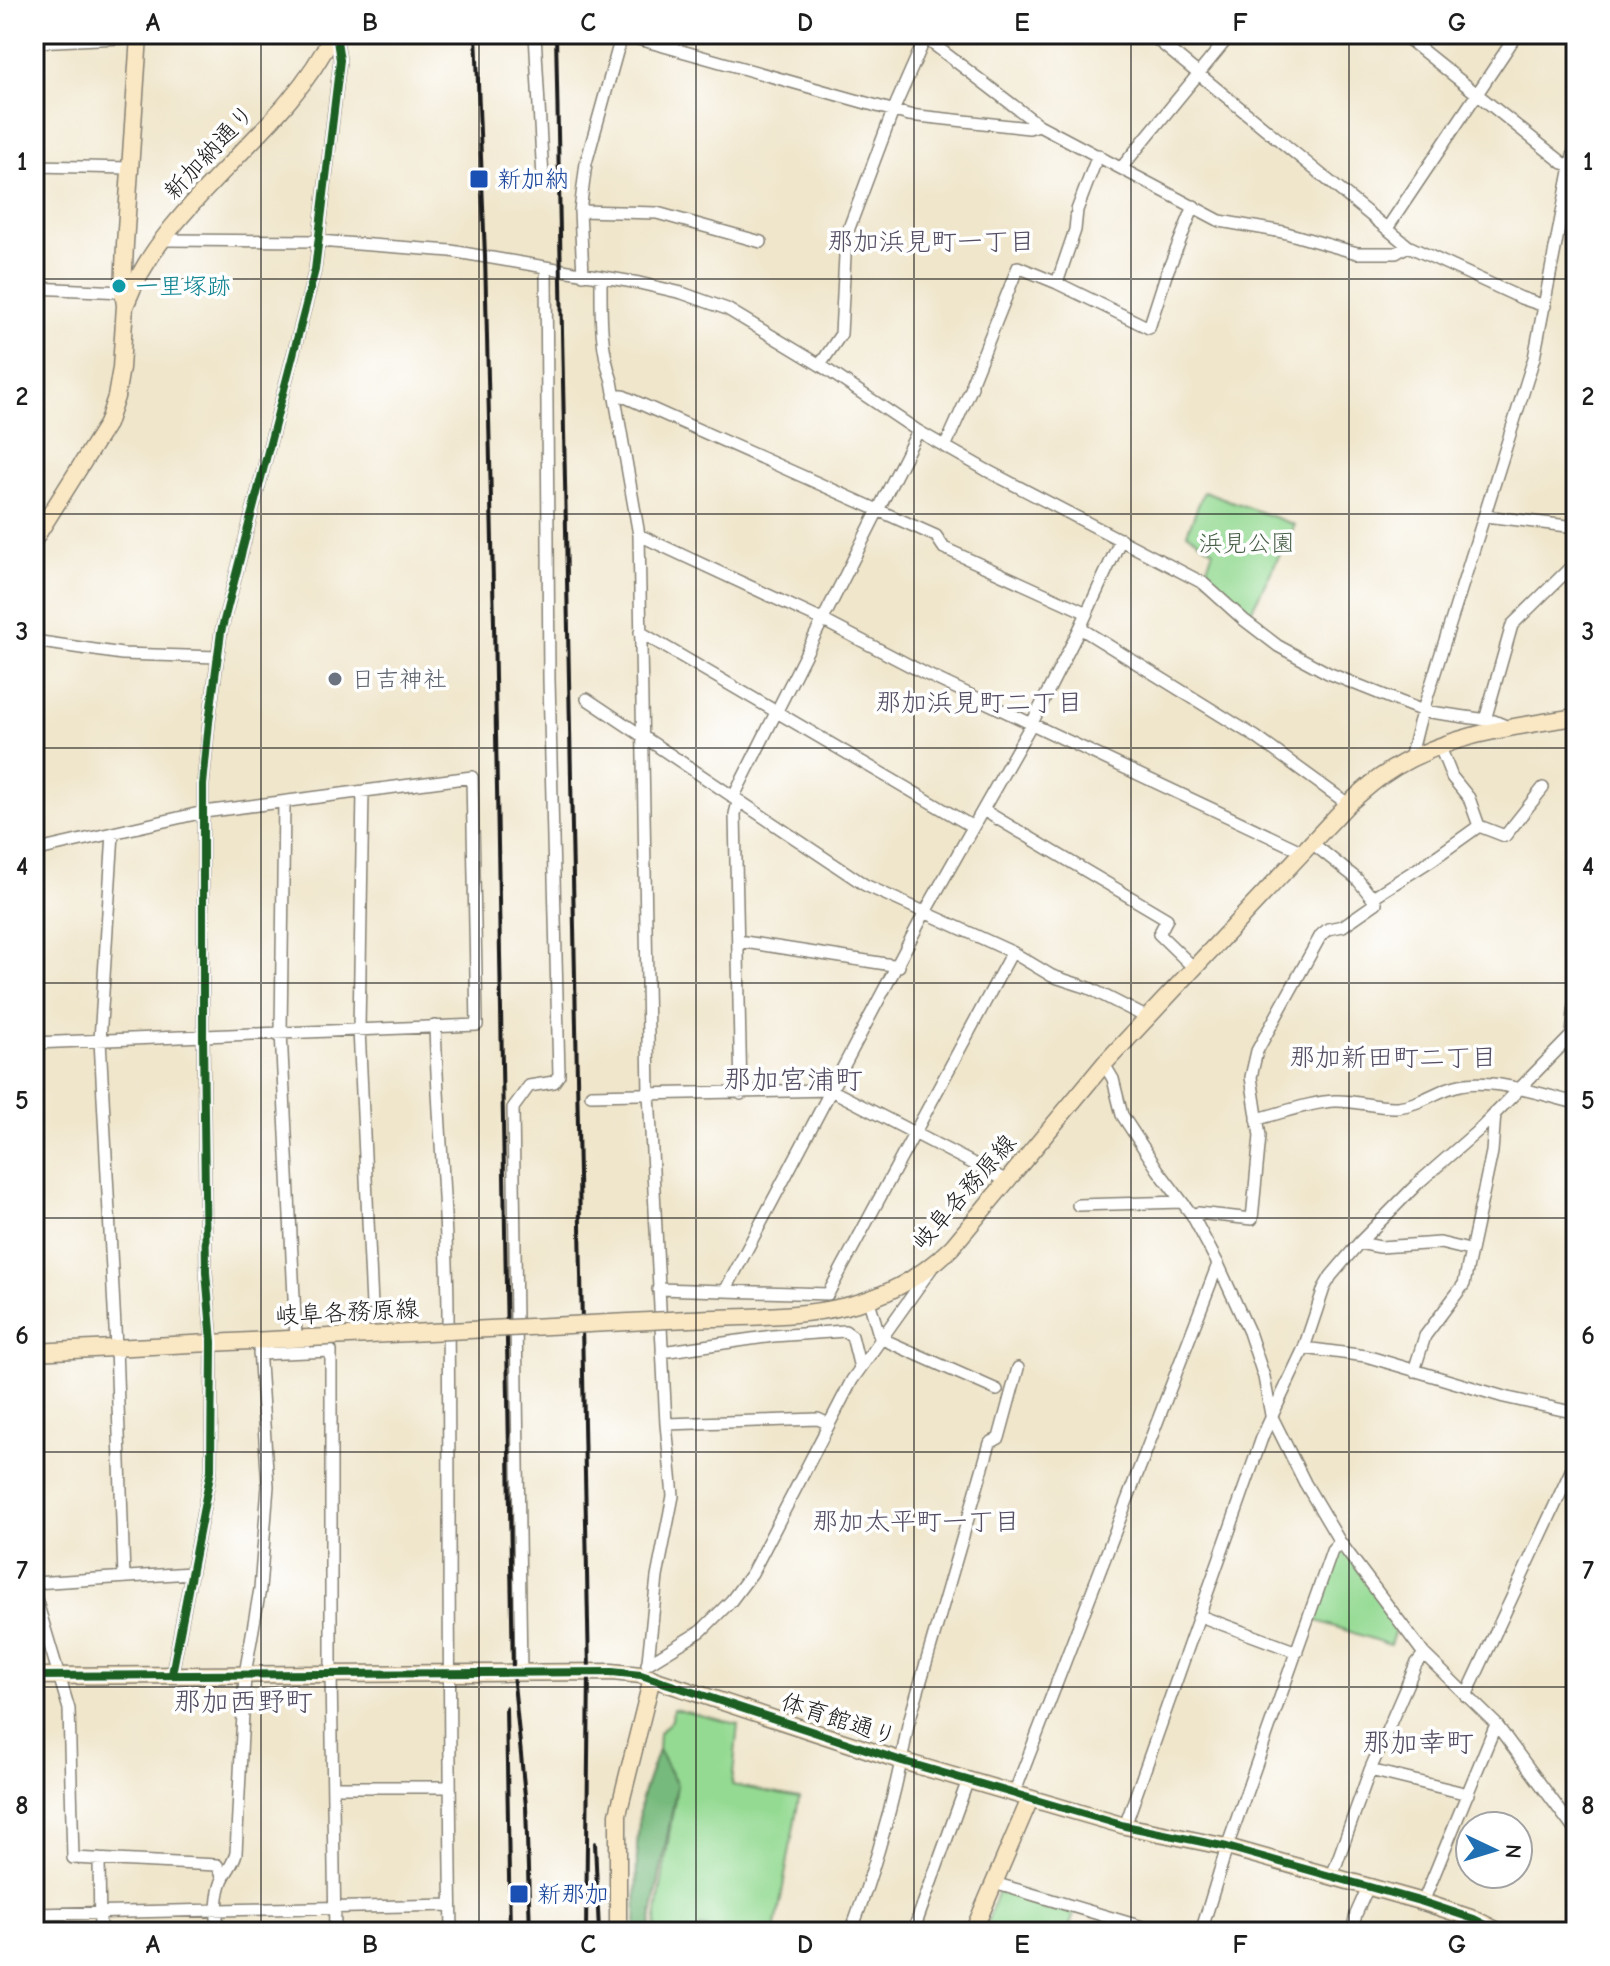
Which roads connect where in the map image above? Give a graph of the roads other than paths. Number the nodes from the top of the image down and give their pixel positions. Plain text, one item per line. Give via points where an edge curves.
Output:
1 (206, 34) edge
2 (334, 34) edge
3 (535, 34) edge
4 (622, 34) edge
5 (1150, 34) edge
6 (1231, 34) edge
7 (1402, 34) edge
8 (1517, 34) edge
9 (924, 35) edge
10 (139, 36) edge
11 (80, 37) edge
12 (34, 42) edge
13 (1198, 74) junction
14 (1476, 95) junction
15 (893, 111) junction
16 (1039, 125) junction
17 (1576, 140) edge
18 (1098, 155) junction
19 (1571, 165) junction
20 (34, 166) edge
21 (1122, 167) junction
22 (130, 168) junction
23 (543, 178) dead end
24 (1194, 206) junction
25 (580, 211) junction
26 (1388, 227) junction
27 (164, 240) junction
28 (318, 241) junction
29 (761, 242) dead end
30 (1408, 246) junction
31 (546, 268) junction
32 (583, 275) junction
33 (601, 278) junction
34 (1057, 283) junction
35 (34, 288) edge
36 (124, 298) junction
37 (1545, 306) junction
38 (820, 365) junction
39 (614, 396) junction
40 (918, 431) junction
41 (945, 447) junction
42 (878, 511) junction
43 (1485, 516) junction
44 (1576, 527) edge
45 (639, 535) junction
46 (1121, 539) junction
47 (34, 540) edge
48 (1576, 562) edge
49 (1087, 613) junction
50 (824, 621) junction
51 (1080, 628) junction
52 (640, 632) junction
53 (34, 641) edge
54 (218, 657) junction
55 (587, 699) dead end
56 (1423, 711) junction
57 (778, 713) junction
58 (1576, 717) edge
59 (1485, 720) junction
60 (1032, 723) junction
61 (1509, 728) junction
62 (642, 735) junction
63 (1440, 747) junction
64 (1410, 759) junction
65 (1543, 788) dead end
66 (363, 791) junction
67 (735, 800) junction
68 (284, 803) junction
69 (1348, 804) junction
70 (983, 810) junction
71 (204, 812) junction
72 (1479, 826) junction
73 (973, 827) junction
74 (113, 833) junction
75 (1308, 847) junction
76 (34, 851) edge
77 (1373, 897) junction
78 (925, 912) junction
79 (1576, 938) edge
80 (738, 941) junction
81 (1012, 952) junction
82 (899, 966) junction
83 (1193, 967) junction
84 (1576, 970) edge
85 (1576, 990) edge
86 (1146, 1017) junction
87 (435, 1026) junction
88 (359, 1029) junction
89 (281, 1032) junction
90 (203, 1036) junction
91 (100, 1040) junction
92 (34, 1043) edge
93 (1104, 1064) junction
94 (1517, 1089) junction
95 (831, 1090) junction
96 (649, 1093) junction
97 (741, 1094) junction
98 (591, 1095) dead end
99 (1576, 1103) edge
100 (1495, 1113) junction
101 (1257, 1119) junction
102 (915, 1132) junction
103 (1007, 1181) junction
104 (1182, 1202) junction
105 (1078, 1205) dead end
106 (1192, 1215) junction
107 (1359, 1243) junction
108 (1469, 1250) junction
109 (1218, 1264) junction
110 (931, 1268) junction
111 (658, 1289) junction
112 (725, 1291) junction
113 (869, 1301) junction
114 (372, 1305) dead end
115 (303, 1338) junction
116 (880, 1338) junction
117 (212, 1342) junction
118 (116, 1347) junction
119 (259, 1347) junction
120 (1304, 1348) junction
121 (34, 1352) edge
122 (662, 1352) junction
123 (860, 1368) junction
124 (1018, 1368) dead end
125 (1414, 1371) junction
126 (997, 1390) dead end
127 (1576, 1413) edge
128 (1271, 1415) junction
129 (666, 1424) junction
130 (829, 1424) junction
131 (1576, 1460) edge
132 (1340, 1542) junction
133 (191, 1573) junction
134 (124, 1577) junction
135 (34, 1583) edge
136 (34, 1592) edge
137 (1200, 1616) junction
138 (1297, 1652) junction
139 (1424, 1654) junction
140 (647, 1671) junction
141 (449, 1672) junction
142 (521, 1673) junction
143 (172, 1674) junction
144 (245, 1674) junction
145 (331, 1674) junction
146 (34, 1676) edge
147 (58, 1676) junction
148 (1466, 1696) junction
149 (1496, 1724) junction
150 (902, 1761) junction
151 (1370, 1770) junction
152 (968, 1780) junction
153 (333, 1787) junction
154 (449, 1787) junction
155 (1468, 1794) junction
156 (1022, 1796) junction
157 (1125, 1826) junction
158 (1576, 1832) edge
159 (1227, 1847) junction
160 (99, 1859) junction
161 (1332, 1876) junction
162 (223, 1877) junction
163 (994, 1883) junction
164 (1368, 1887) junction
165 (1423, 1902) junction
166 (451, 1905) junction
167 (335, 1908) junction
168 (217, 1911) junction
169 (99, 1913) junction
170 (34, 1914) edge
171 (100, 1932) edge
172 (217, 1932) edge
173 (335, 1932) edge
174 (452, 1932) edge
175 (618, 1932) edge
176 (851, 1932) edge
177 (913, 1932) edge
178 (973, 1932) edge
179 (1159, 1932) edge
180 (1201, 1932) edge
181 (1352, 1932) edge
182 (1500, 1932) edge

1 - 10 street
2 - 27 street, 新加納通り via 292,98
2 - 28 street via 340,60
3 - 23 street
4 - 15 street
4 - 25 street via 586,163
5 - 13 street
6 - 13 street
7 - 14 street
8 - 14 street
9 - 15 street
9 - 16 street
10 - 11 street
10 - 22 street
11 - 12 street
13 - 21 street
13 - 26 street
14 - 19 street
14 - 26 street
15 - 16 street
15 - 38 street via 846,236 841,334
16 - 18 street
17 - 19 street
18 - 21 street
18 - 34 street
19 - 37 street
20 - 22 street
21 - 24 street
22 - 36 street
24 - 30 street via 1220,221 1357,253 1396,253
24 - 34 street via 1149,328
25 - 29 street via 657,213
25 - 32 street
26 - 30 street
27 - 28 street
27 - 36 street, 新加納通り
28 - 31 street via 463,253
28 - 54 street
30 - 37 street
31 - 32 street
31 - 142 street via 559,1075 554,1082 529,1086 513,1108
32 - 33 street
33 - 38 street via 682,293 727,309
33 - 39 street via 602,334
34 - 41 street via 1018,267
35 - 36 street
36 - 47 street via 121,368 107,424
37 - 43 street
38 - 40 street
39 - 42 street
39 - 45 street
40 - 41 street
40 - 42 street
41 - 46 street
42 - 49 street via 936,536 944,548
42 - 50 street
43 - 44 street
43 - 56 street
45 - 50 street
45 - 52 street
46 - 49 street
46 - 56 street via 1203,583 1278,646 1328,673
48 - 59 street via 1512,625
49 - 51 street
50 - 57 street
50 - 60 street
51 - 60 street
51 - 69 street via 1256,737
52 - 57 street
52 - 62 street
53 - 54 street via 122,654
54 - 71 street
55 - 62 street
56 - 59 street
56 - 64 street
57 - 67 street
57 - 73 street
58 - 61 street, 岐阜各務原線
59 - 61 street
60 - 70 street
60 - 75 street
61 - 63 street, 岐阜各務原線
62 - 67 street
62 - 96 street
63 - 64 street, 岐阜各務原線
63 - 72 street
64 - 69 street, 岐阜各務原線
65 - 72 street via 1505,836
66 - 68 street
66 - 87 street via 472,777 477,1025
66 - 88 street
67 - 78 street via 865,885
67 - 80 street
68 - 71 street
68 - 89 street
69 - 75 street, 岐阜各務原線
70 - 73 street
70 - 83 street via 1167,919 1159,934
71 - 74 street
71 - 90 street
72 - 77 street
73 - 78 street
74 - 76 street
74 - 91 street
75 - 77 street via 1357,879
75 - 83 street, 岐阜各務原線
77 - 101 street via 1376,903 1321,935 1257,1051 1251,1077
78 - 81 street
78 - 82 street
79 - 84 street
80 - 82 street
80 - 97 street
81 - 86 street via 1052,976
81 - 102 street
82 - 95 street
83 - 86 street, 岐阜各務原線
85 - 94 street via 1572,1035
86 - 93 street, 岐阜各務原線
87 - 88 street
87 - 141 street via 448,1316
88 - 89 street
88 - 114 street
89 - 90 street
89 - 115 street
90 - 91 street
90 - 117 street
91 - 92 street
91 - 118 street
93 - 103 street, 岐阜各務原線
93 - 104 street via 1122,1115
94 - 99 street
94 - 100 street
94 - 101 street via 1462,1084 1409,1105 1331,1101
95 - 97 street
95 - 102 street
95 - 112 street
96 - 97 street
96 - 98 street
96 - 111 street
100 - 107 street
100 - 108 street via 1492,1152
101 - 106 street via 1252,1219
102 - 103 street
102 - 112 street via 828,1294
103 - 110 street, 岐阜各務原線
104 - 105 street
104 - 106 street
106 - 109 street
107 - 108 street via 1440,1243
107 - 120 street via 1324,1288
108 - 125 street via 1464,1284 1425,1336
109 - 128 street via 1249,1332
109 - 156 street
110 - 113 street, 岐阜各務原線
110 - 116 street
111 - 112 street
111 - 122 street
113 - 115 street, 岐阜各務原線, bridge via 813,1313
113 - 116 street
115 - 119 street, 岐阜各務原線
116 - 123 street
116 - 126 street
117 - 118 street, 岐阜各務原線
117 - 119 street, 岐阜各務原線
117 - 133 street via 211,1470
118 - 121 street, 岐阜各務原線
118 - 134 street
119 - 144 street via 268,1486 260,1589
119 - 145 street via 331,1351
120 - 125 street via 1366,1356
120 - 128 street
122 - 123 street via 845,1331 852,1336
122 - 129 street
123 - 130 street
124 - 150 street via 999,1438 990,1443
125 - 127 street
128 - 132 street
128 - 137 street
129 - 130 street via 818,1419
129 - 140 street via 673,1496
130 - 140 street via 752,1573 701,1631
131 - 148 street
132 - 138 street via 1332,1551
132 - 139 street
133 - 134 street
133 - 143 street
134 - 135 street
136 - 147 street
137 - 138 street
137 - 157 street
138 - 159 street
139 - 148 street
139 - 151 street
140 - 142 street, 体育館通り
140 - 150 street, 体育館通り
140 - 175 street via 618,1814
141 - 142 street, 体育館通り
141 - 145 street, 体育館通り
141 - 154 street
143 - 144 street, 体育館通り
143 - 147 street, 体育館通り
144 - 145 street, 体育館通り
144 - 162 street via 236,1853
145 - 153 street
146 - 147 street, 体育館通り
147 - 160 street via 69,1709 73,1858
148 - 149 street
149 - 155 street
149 - 158 street
150 - 152 street, 体育館通り
150 - 176 street
151 - 155 street
151 - 161 street
152 - 156 street, 体育館通り
152 - 177 street
153 - 154 street
153 - 167 street
154 - 166 street
155 - 165 street
156 - 157 street, 体育館通り
156 - 163 street
157 - 159 street
159 - 161 street
159 - 180 street
160 - 162 street via 217,1865
160 - 169 street
161 - 164 street
162 - 168 street
163 - 178 street
163 - 179 street
164 - 165 street
164 - 181 street
165 - 182 street
166 - 167 street
166 - 174 street
167 - 168 street
167 - 173 street
168 - 169 street
168 - 172 street
169 - 170 street
169 - 171 street

